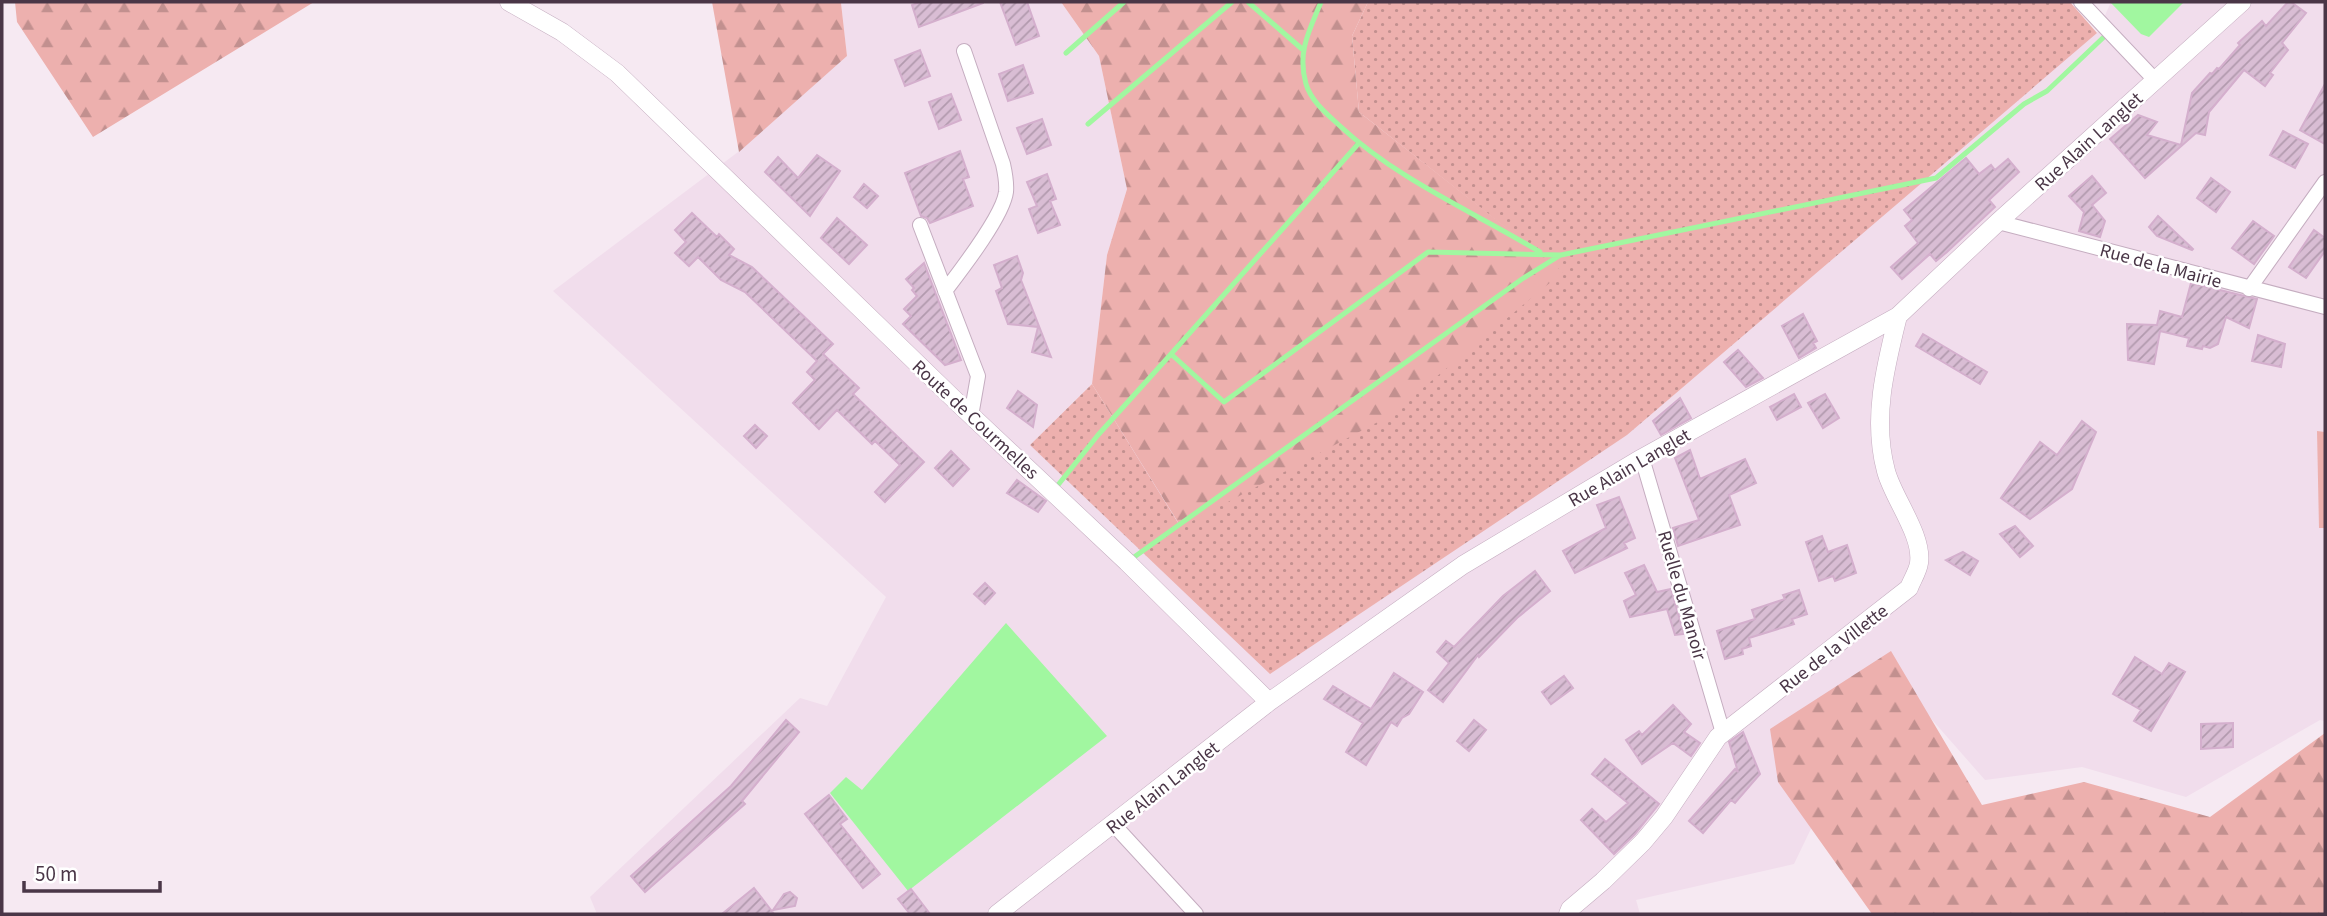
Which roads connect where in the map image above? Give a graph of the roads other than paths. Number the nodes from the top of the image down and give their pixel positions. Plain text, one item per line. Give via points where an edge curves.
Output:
1 (509, 2) edge
2 (2081, 2) edge
3 (2242, 2) edge
4 (964, 51) dead end
5 (2155, 80) junction
6 (2325, 182) edge
7 (1998, 222) junction
8 (920, 225) dead end
9 (2249, 289) junction
10 (945, 291) junction
11 (2325, 307) edge
12 (1898, 316) junction
13 (971, 416) junction
14 (1642, 458) junction
15 (1269, 702) junction
16 (1723, 733) junction
17 (1114, 825) junction
18 (997, 914) edge
19 (1196, 914) edge
20 (1568, 914) edge

1 - 13 street, Route de Courmelles via 562,32 617,73
2 - 5 street
3 - 5 street, Rue Alain Langlet
4 - 10 street via 1003,164 1006,194 972,257
5 - 7 street, Rue Alain Langlet
6 - 9 street
7 - 9 street, Rue de la Mairie
7 - 12 street, Rue Alain Langlet
8 - 10 street
9 - 11 street, Rue de la Mairie
10 - 13 street via 978,376
12 - 14 street, Rue Alain Langlet
12 - 16 street, Rue de la Villette via 1879,415 1886,472 1916,541 1919,562 1909,588
13 - 15 street, Route de Courmelles
14 - 15 street, Rue Alain Langlet via 1463,565
14 - 16 street, Ruelle du Manoir
15 - 17 street, Rue Alain Langlet
16 - 20 street, Rue de la Villette via 1643,842
17 - 18 street, Rue Alain Langlet
17 - 19 street

